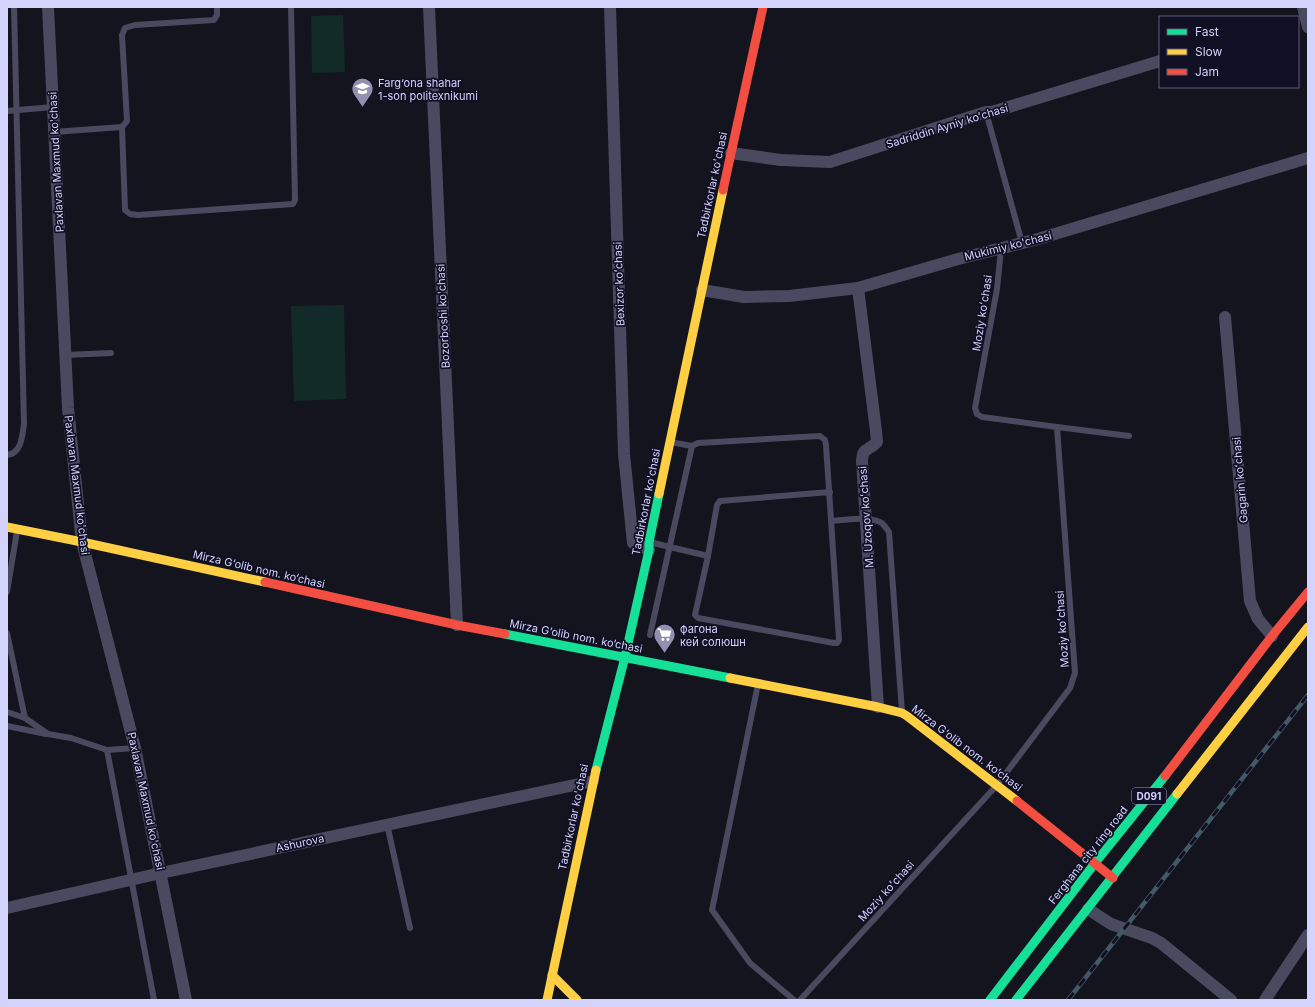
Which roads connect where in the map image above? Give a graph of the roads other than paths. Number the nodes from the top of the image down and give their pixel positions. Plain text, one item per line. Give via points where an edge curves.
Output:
1 (14, 7) edge
2 (48, 7) edge
3 (217, 7) edge
4 (291, 7) edge
5 (429, 7) edge
6 (610, 7) edge
7 (763, 7) edge
8 (1159, 61) edge
9 (53, 107) junction
10 (16, 110) junction
11 (7, 111) edge
12 (986, 112) junction
13 (122, 127) junction
14 (54, 132) junction
15 (731, 154) junction
16 (1308, 158) edge
17 (1022, 244) junction
18 (1001, 249) junction
19 (858, 288) junction
20 (702, 290) junction
21 (1225, 317) dead end
22 (111, 353) dead end
23 (65, 355) junction
24 (1056, 427) junction
25 (1128, 436) dead end
26 (670, 442) junction
27 (692, 446) junction
28 (7, 455) edge
29 (830, 492) junction
30 (867, 519) junction
31 (832, 521) junction
32 (7, 527) edge
33 (18, 529) junction
34 (82, 542) junction
35 (649, 546) junction
36 (669, 547) junction
37 (708, 556) junction
38 (7, 592) edge
39 (1308, 592) edge
40 (457, 625) junction
41 (1308, 627) edge
42 (7, 633) edge
43 (650, 635) dead end
44 (1272, 636) junction
45 (625, 657) junction
46 (758, 684) junction
47 (878, 707) junction
48 (7, 712) edge
49 (902, 713) junction
50 (25, 718) junction
51 (7, 726) edge
52 (48, 734) junction
53 (135, 748) junction
54 (107, 750) junction
55 (593, 781) junction
56 (997, 785) junction
57 (387, 824) junction
58 (1095, 863) junction
59 (161, 873) junction
60 (1113, 878) junction
61 (130, 880) junction
62 (7, 908) edge
63 (1088, 909) junction
64 (410, 928) dead end
65 (1308, 935) edge
66 (552, 975) junction
67 (154, 1000) edge
68 (186, 1000) edge
69 (547, 1000) edge
70 (577, 1000) edge
71 (794, 1000) edge
72 (800, 1000) edge
73 (990, 1000) edge
74 (1016, 1000) edge
75 (1231, 1000) edge
76 (1265, 1000) edge

1 - 10 lane
2 - 9 street, Paxlavan Maxmud ko'chasi
3 - 13 lane via 214,20 135,25 125,28 122,35 127,121
4 - 13 lane via 296,200 293,204 130,214 125,210
5 - 40 street, Bozorboshi ko'chasi
6 - 35 street, Bexizor koʻchasi via 624,454 633,543
7 - 15 main road, Tadbirkorlar ko'chasi
8 - 12 street, Sadriddin Ayniy koʻchasi
9 - 10 lane
9 - 14 street, Paxlavan Maxmud ko'chasi
10 - 11 lane
10 - 28 lane via 24,424 20,448
12 - 15 street, Sadriddin Ayniy koʻchasi via 830,162
12 - 17 lane
13 - 14 lane
14 - 23 street, Paxlavan Maxmud ko'chasi
15 - 20 main road, Tadbirkorlar ko'chasi
16 - 17 street, Mukimiy ko'chasi
17 - 18 street, Mukimiy ko'chasi
18 - 19 street, Mukimiy ko'chasi
18 - 24 lane, Moziy koʻchasi via 997,289 975,408 977,414 982,417
19 - 20 street, Mukimiy ko'chasi via 744,298
19 - 30 street, M. Uzoqov koʻchasi via 876,436 876,442 872,447 862,453
20 - 26 main road, Tadbirkorlar ko'chasi
21 - 44 street, Gagarin koʻchasi via 1250,600 1258,619
22 - 23 lane
23 - 34 street, Paxlavan Maxmud ko'chasi
24 - 25 lane
24 - 56 lane, Moziy koʻchasi via 1075,673 1070,688
26 - 27 lane
26 - 35 main road, Tadbirkorlar ko'chasi
27 - 29 lane via 698,443 820,436 826,445
27 - 36 lane
29 - 31 lane
29 - 37 lane via 720,501 717,505
30 - 31 lane
30 - 47 street, M. Uzoqov koʻchasi
30 - 49 lane via 880,522 888,532
31 - 37 lane via 840,640 834,644 698,618 695,611
32 - 33 main road, Mirza G‘olib nom. ko‘chasi
33 - 34 main road, Mirza G‘olib nom. ko‘chasi
33 - 38 lane
34 - 40 main road, Mirza G‘olib nom. ko‘chasi
34 - 53 street, Paxlavan Maxmud ko'chasi
35 - 36 lane
35 - 45 main road, Tadbirkorlar ko'chasi
36 - 37 lane
36 - 43 lane
39 - 44 main road, Ferghana city ring road / D091
40 - 45 main road, Mirza G‘olib nom. ko‘chasi
41 - 60 main road, D091
42 - 50 lane
44 - 58 main road, Ferghana city ring road / D091
45 - 46 main road, Mirza G‘olib nom. ko‘chasi
45 - 55 main road, Tadbirkorlar ko'chasi
46 - 47 main road, Mirza G‘olib nom. ko‘chasi
46 - 71 lane via 712,910 750,963
47 - 49 main road, Mirza G‘olib nom. ko‘chasi
48 - 50 lane
49 - 56 main road, Mirza G‘olib nom. ko‘chasi
50 - 52 lane
51 - 52 lane
52 - 54 lane via 71,738
53 - 54 lane
53 - 59 street, Paxlavan Maxmud ko'chasi
54 - 61 lane
55 - 57 street, Ashurova
55 - 66 main road, Tadbirkorlar ko'chasi
56 - 58 main road, Mirza G‘olib nom. ko‘chasi
56 - 72 lane, Moziy koʻchasi
57 - 59 street, Ashurova
57 - 64 lane
58 - 60 main road, Mirza G‘olib nom. ko‘chasi
58 - 73 main road, Ferghana city ring road / D091
59 - 61 street, Ashurova
59 - 68 street, Paxlavan Maxmud ko'chasi
60 - 63 main road, D091
61 - 62 street, Ashurova
61 - 67 lane
63 - 74 main road, D091
63 - 75 street via 1111,924 1161,943
65 - 76 street
66 - 69 main road, Tadbirkorlar ko'chasi
66 - 70 main road

